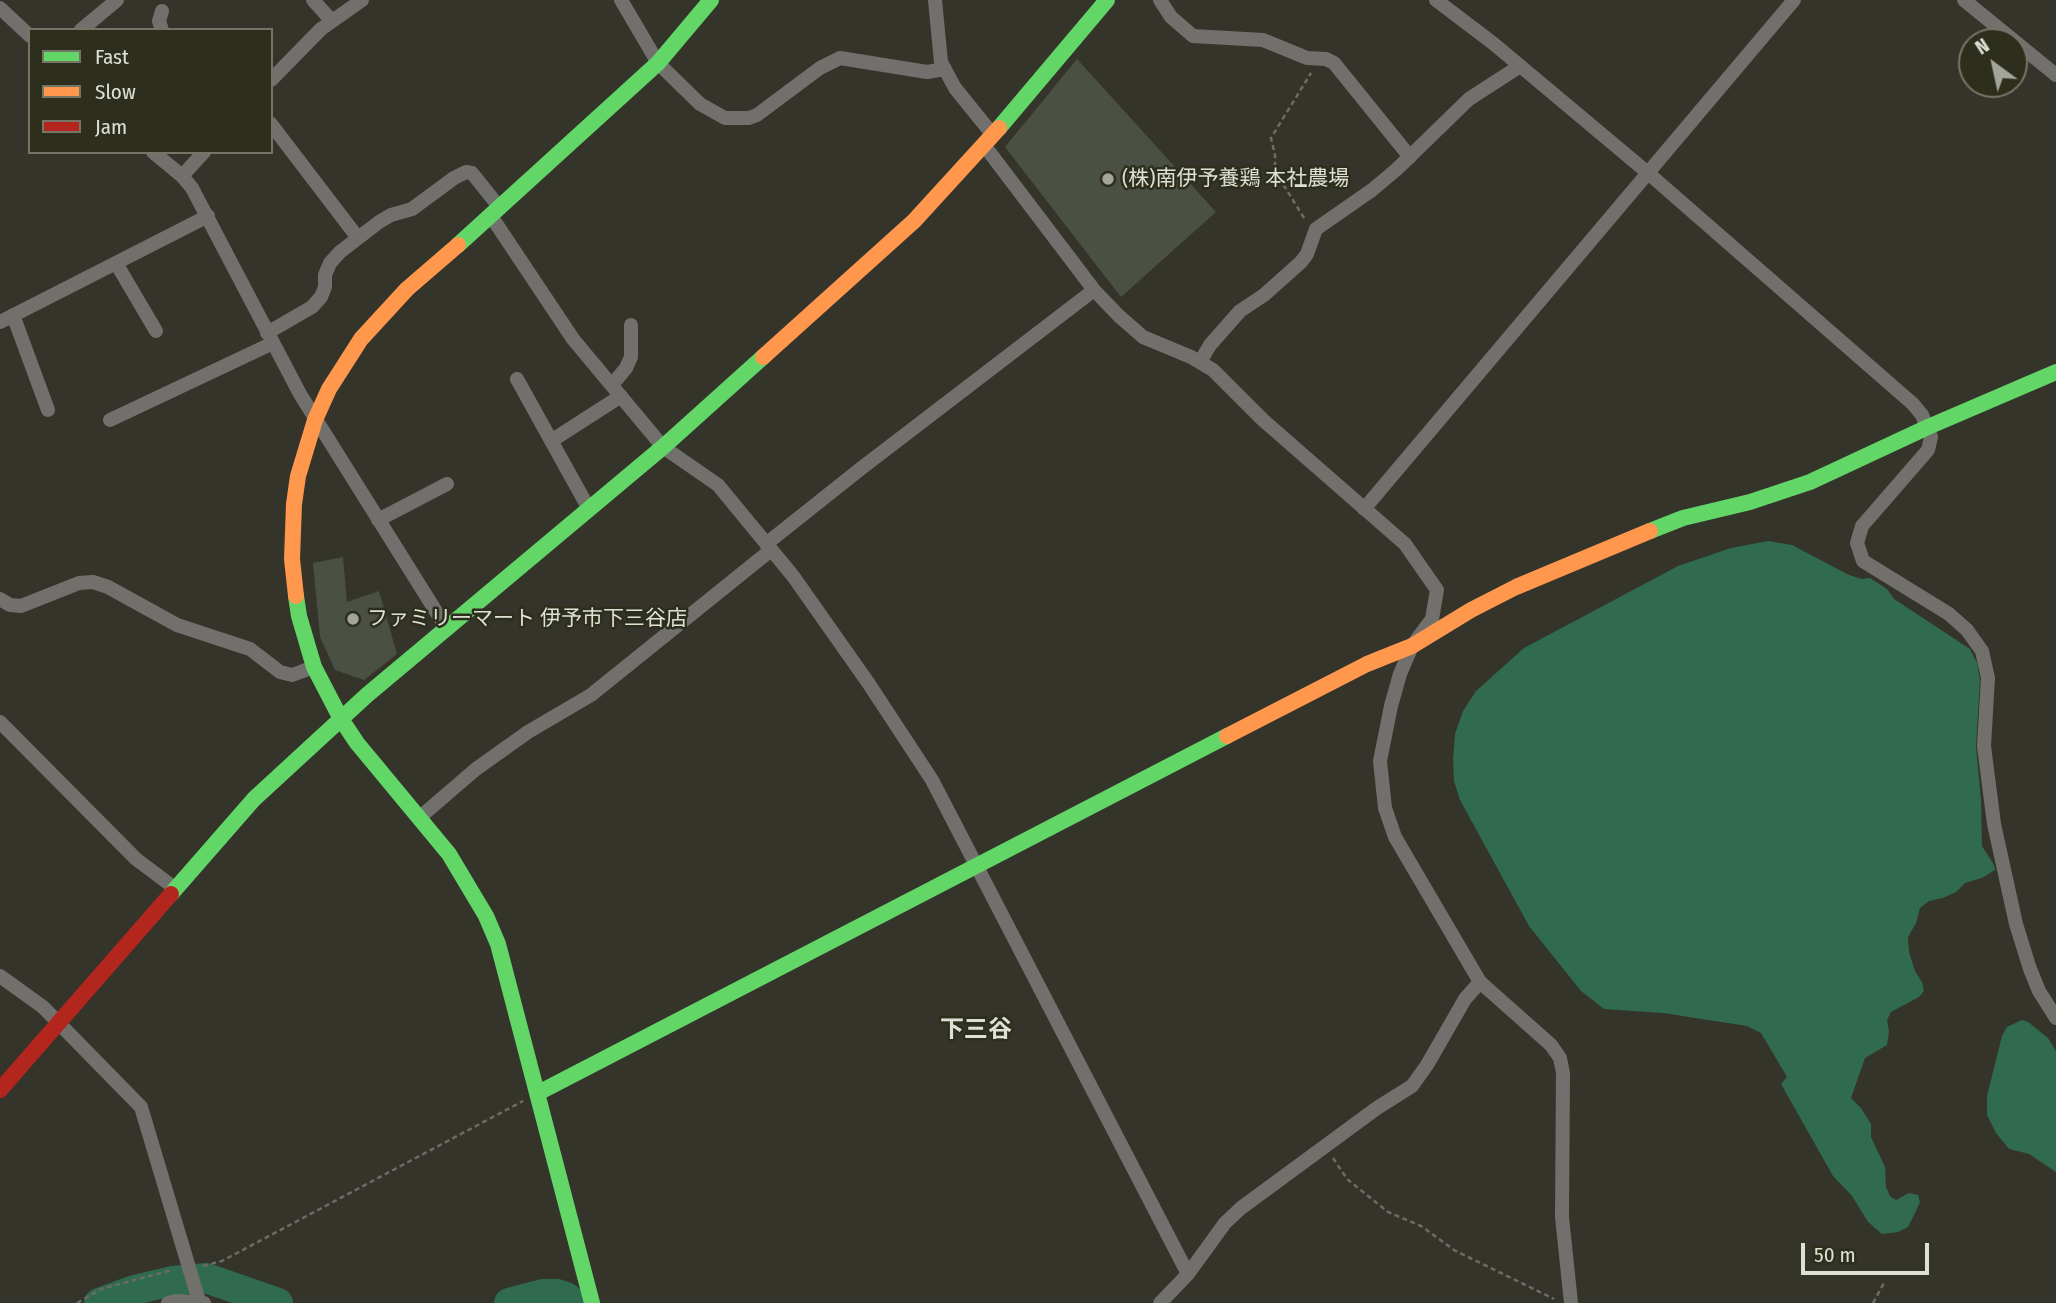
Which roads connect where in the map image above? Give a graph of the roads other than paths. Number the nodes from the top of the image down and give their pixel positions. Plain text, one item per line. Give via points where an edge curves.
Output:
1 (117, 0) edge
2 (313, 0) edge
3 (362, 0) edge
4 (621, 0) edge
5 (712, 0) edge
6 (935, 0) edge
7 (1107, 0) edge
8 (1160, 0) edge
9 (1436, 0) edge
10 (1794, 0) edge
11 (1964, 0) edge
12 (0, 8) edge
13 (162, 11) dead end
14 (331, 20) junction
15 (83, 28) edge
16 (161, 28) edge
17 (28, 34) edge
18 (658, 64) junction
19 (1520, 66) junction
20 (945, 69) junction
21 (2056, 75) edge
22 (273, 78) edge
23 (273, 127) edge
24 (988, 140) junction
25 (155, 154) edge
26 (202, 154) edge
27 (1410, 157) junction
28 (1648, 173) junction
29 (182, 176) junction
30 (496, 212) junction
31 (208, 216) junction
32 (358, 238) junction
33 (116, 263) junction
34 (1094, 290) junction
35 (7, 318) edge
36 (631, 325) dead end
37 (156, 331) dead end
38 (270, 338) junction
39 (1200, 362) junction
40 (2056, 372) edge
41 (517, 379) dead end
42 (616, 391) junction
43 (48, 410) dead end
44 (110, 420) dead end
45 (314, 420) junction
46 (1928, 427) junction
47 (551, 441) junction
48 (663, 447) junction
49 (447, 484) dead end
50 (589, 509) junction
51 (1364, 509) junction
52 (378, 520) junction
53 (769, 547) junction
54 (3, 605) edge
55 (447, 629) junction
56 (1412, 646) junction
57 (314, 667) junction
58 (341, 719) junction
59 (0, 722) edge
60 (419, 818) junction
61 (977, 866) junction
62 (176, 889) junction
63 (0, 976) edge
64 (1480, 982) junction
65 (2056, 1018) edge
66 (59, 1023) junction
67 (0, 1090) edge
68 (538, 1093) junction
69 (1188, 1274) junction
70 (201, 1302) edge
71 (168, 1303) edge
72 (592, 1303) edge
73 (1160, 1303) edge
74 (1571, 1303) edge

1 - 15 street
2 - 14 street
3 - 14 street
4 - 18 street
5 - 18 street
6 - 20 street
7 - 24 street
8 - 27 street via 1171,18 1193,36 1263,40 1307,58 1334,63
9 - 19 street
10 - 28 street
11 - 21 street
12 - 17 street
13 - 16 street
14 - 22 street
18 - 20 street via 712,113 736,119 757,115 840,58 927,72
18 - 30 street
19 - 27 street via 1469,99
19 - 28 street
20 - 24 street
23 - 32 street
24 - 34 street
24 - 48 street via 914,221
25 - 29 street
26 - 29 street
27 - 39 street via 1314,232 1301,262 1240,311
28 - 46 street via 1913,404
28 - 51 street
29 - 31 street
30 - 32 street via 472,173 466,172
30 - 42 street via 573,339
30 - 45 street via 407,289 360,339
31 - 33 street
31 - 38 street
32 - 38 street via 330,264 321,297
33 - 35 street
33 - 37 street
34 - 39 street via 1143,337
34 - 53 street via 859,470
35 - 43 street
36 - 42 street via 631,357
38 - 44 street
38 - 45 street
39 - 51 street
40 - 46 street
41 - 47 street
42 - 47 street
42 - 48 street
45 - 52 street
45 - 57 street via 298,476 292,559 299,616
46 - 56 street via 1810,482 1684,518 1581,558 1471,610
46 - 65 street via 1928,450 1862,526 1857,544 1863,561 1949,614 1982,651 1988,678 1984,746 1994,824 2030,969
47 - 50 street
48 - 50 street
48 - 53 street via 718,485
49 - 52 street
50 - 55 street
51 - 56 street via 1405,544 1437,590 1432,619
52 - 55 street
53 - 60 street via 591,695 476,769
53 - 61 street via 932,780
54 - 57 street via 21,606 93,582 177,625 250,649 281,672 292,675
55 - 58 street
56 - 61 street via 1367,664
56 - 64 street via 1400,674 1380,761 1385,808 1395,837
57 - 58 street
58 - 60 street
58 - 62 street via 254,799
59 - 62 street via 136,859
60 - 68 street via 449,854 486,916 505,967
61 - 68 street
61 - 69 street
62 - 66 street
63 - 66 street
64 - 69 street via 1412,1086 1241,1208
64 - 74 street via 1560,1058 1562,1217
66 - 67 street
66 - 70 street via 141,1107
68 - 72 street
69 - 73 street
70 - 71 street

